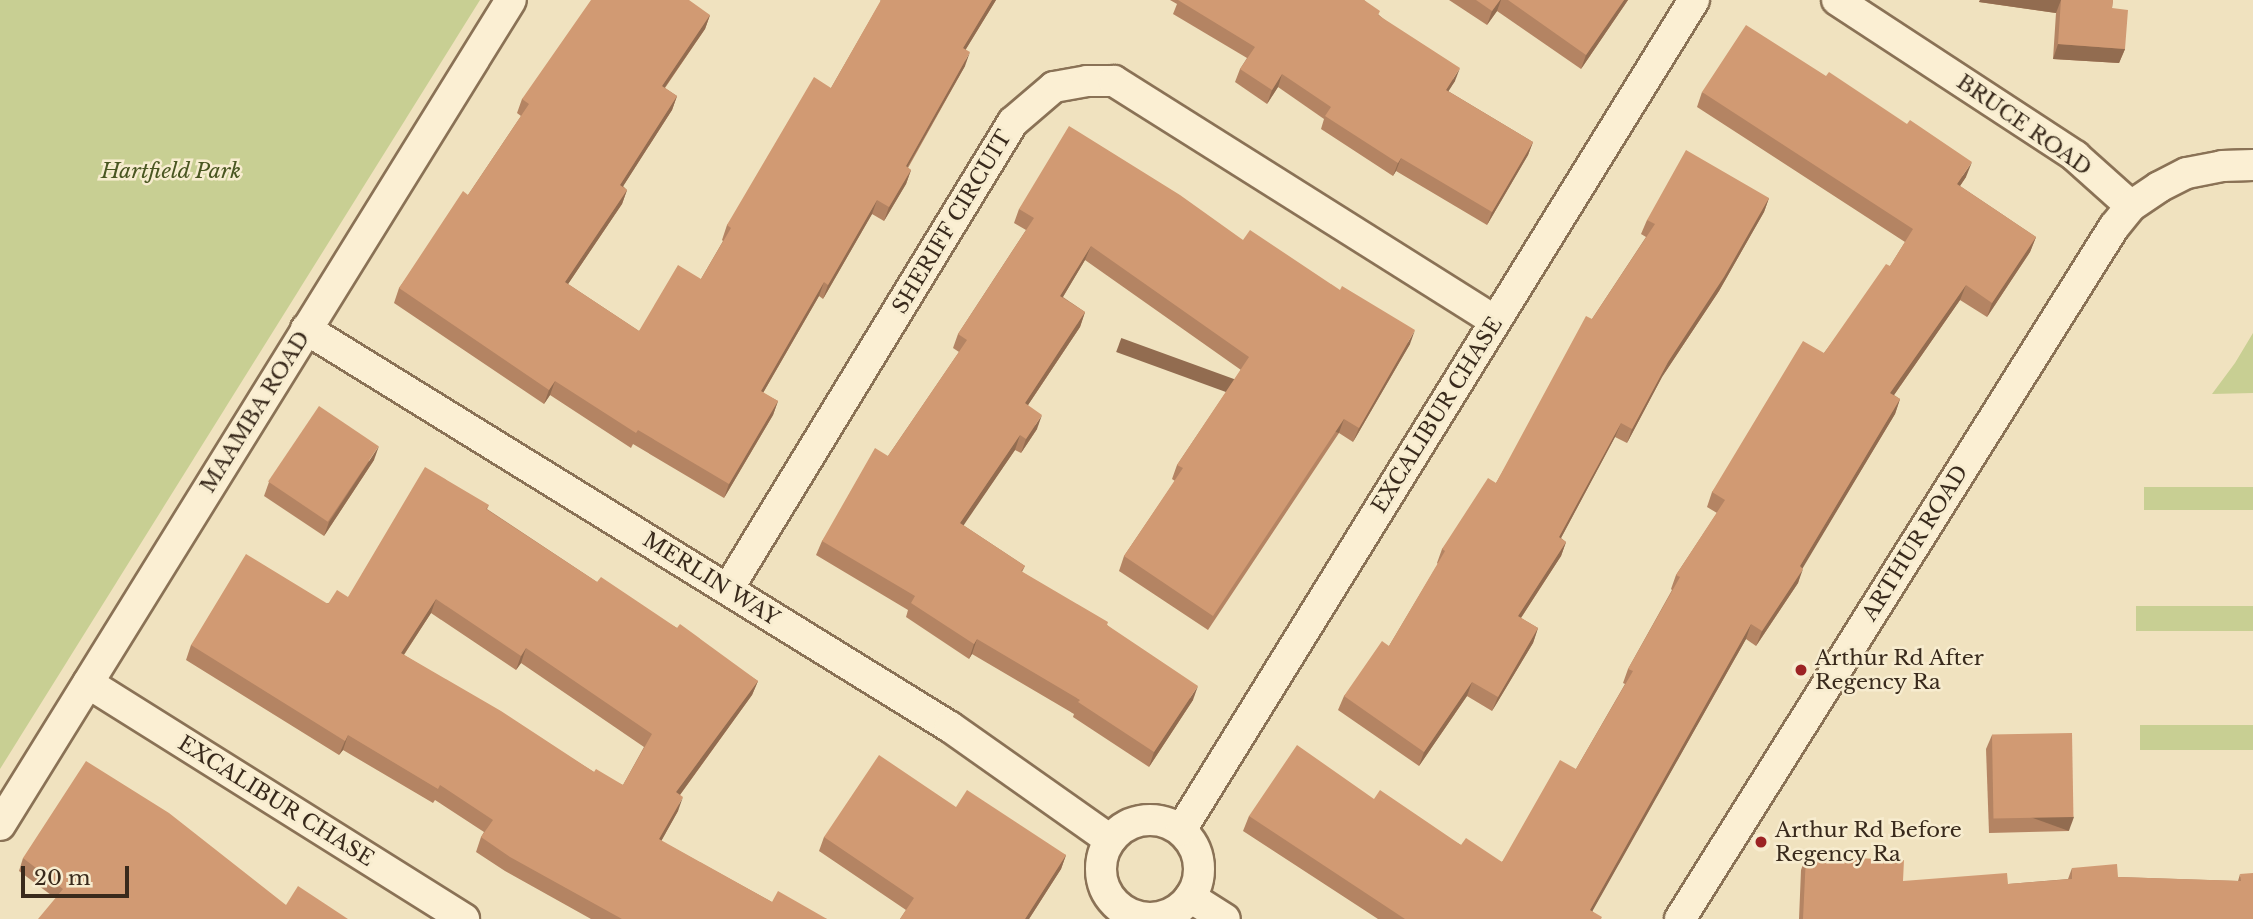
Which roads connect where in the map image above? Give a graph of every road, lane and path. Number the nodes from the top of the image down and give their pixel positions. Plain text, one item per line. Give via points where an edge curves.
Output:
1 (511, 0) edge
2 (1694, 0) edge
3 (1837, 0) edge
4 (2253, 165) edge
5 (2131, 206) junction
6 (1495, 320) junction
7 (306, 329) junction
8 (728, 589) junction
9 (88, 683) junction
10 (0, 825) edge
11 (1181, 830) junction
12 (1110, 840) junction
13 (1191, 897) junction
14 (1116, 913) edge
15 (464, 919) edge
16 (1225, 919) edge
17 (1680, 919) edge

1 - 7 street, MAAMBA ROAD
2 - 6 street, EXCALIBUR CHASE
3 - 5 street, BRUCE ROAD via 2075,156
4 - 5 street via 2188,173
5 - 17 street, ARTHUR ROAD via 2103,241
6 - 8 street, SHERIFF CIRCUIT via 1114,81 1054,87 1013,122
6 - 11 street, EXCALIBUR CHASE
7 - 8 street, MERLIN WAY
7 - 9 street, MAAMBA ROAD
8 - 12 street, MERLIN WAY via 950,727
9 - 10 street, MAAMBA ROAD
9 - 15 street, EXCALIBUR CHASE
11 - 12 street via 1163,821 1143,820 1124,826
11 - 13 street via 1193,844 1199,862
12 - 14 street via 1102,857 1102,876
13 - 14 street via 1176,911 1157,918
13 - 16 street

